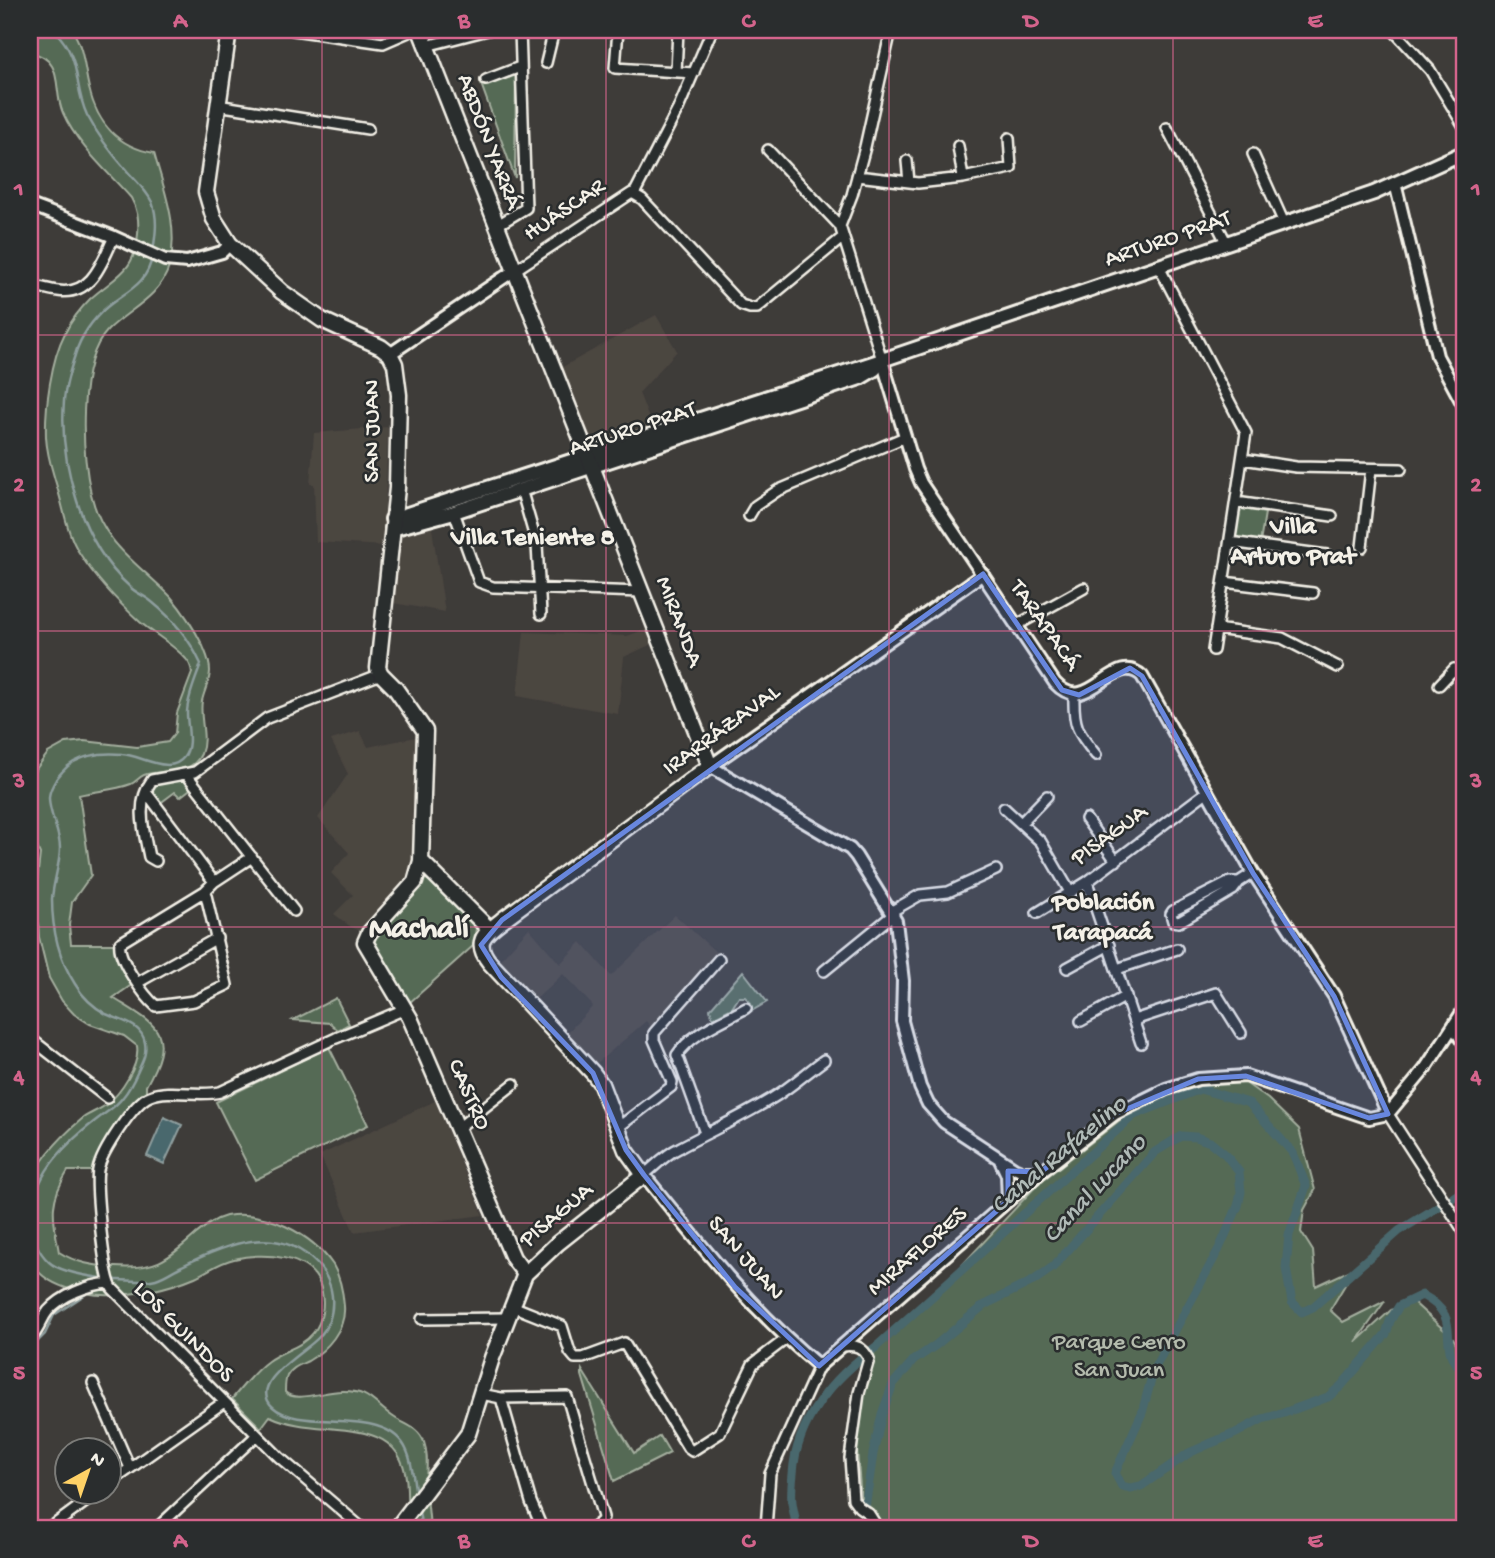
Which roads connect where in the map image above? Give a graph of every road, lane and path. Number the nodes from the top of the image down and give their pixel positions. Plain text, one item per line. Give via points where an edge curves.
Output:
1 (229, 30) edge
2 (293, 30) edge
3 (413, 30) edge
4 (420, 30) edge
5 (488, 30) edge
6 (520, 30) edge
7 (554, 30) edge
8 (618, 30) edge
9 (678, 30) edge
10 (712, 30) edge
11 (891, 30) edge
12 (1393, 30) edge
13 (426, 46) junction
14 (547, 63) dead end
15 (520, 67) junction
16 (676, 72) junction
17 (694, 73) junction
18 (485, 80) dead end
19 (217, 106) junction
20 (1167, 128) dead end
21 (1465, 128) edge
22 (369, 129) dead end
23 (1009, 138) dead end
24 (958, 146) dead end
25 (768, 150) dead end
26 (1460, 153) edge
27 (1253, 154) dead end
28 (907, 162) dead end
29 (857, 176) junction
30 (1465, 176) edge
31 (963, 178) junction
32 (909, 182) junction
33 (1395, 183) junction
34 (634, 194) junction
35 (30, 205) edge
36 (1284, 223) junction
37 (496, 226) junction
38 (840, 226) junction
39 (114, 237) junction
40 (842, 237) junction
41 (1226, 242) junction
42 (230, 244) junction
43 (1158, 265) junction
44 (515, 270) junction
45 (30, 286) edge
46 (390, 354) junction
47 (882, 360) junction
48 (1465, 408) edge
49 (905, 437) junction
50 (1243, 459) junction
51 (591, 461) junction
52 (1371, 469) junction
53 (1401, 469) dead end
54 (521, 489) junction
55 (1236, 502) junction
56 (454, 512) junction
57 (749, 516) dead end
58 (1332, 516) dead end
59 (392, 524) junction
60 (1230, 542) junction
61 (1362, 547) dead end
62 (1327, 555) dead end
63 (983, 574) junction
64 (1224, 582) junction
65 (539, 588) junction
66 (1084, 588) dead end
67 (642, 592) junction
68 (1313, 593) dead end
69 (541, 614) dead end
70 (1017, 625) junction
71 (1216, 629) junction
72 (1213, 650) dead end
73 (1338, 667) dead end
74 (381, 674) junction
75 (1465, 677) edge
76 (1439, 685) dead end
77 (1074, 694) junction
78 (1096, 755) dead end
79 (710, 766) junction
80 (187, 775) junction
81 (146, 792) junction
82 (1208, 792) junction
83 (1047, 796) dead end
84 (1004, 808) dead end
85 (1086, 819) dead end
86 (1021, 823) junction
87 (252, 857) junction
88 (156, 861) dead end
89 (421, 861) junction
90 (1115, 861) junction
91 (996, 870) dead end
92 (1253, 873) junction
93 (1239, 881) junction
94 (214, 882) junction
95 (1087, 882) junction
96 (205, 891) junction
97 (1070, 892) junction
98 (294, 911) dead end
99 (893, 913) junction
100 (1037, 913) dead end
101 (489, 929) junction
102 (217, 938) junction
103 (1109, 944) junction
104 (1177, 948) dead end
105 (719, 959) dead end
106 (1067, 968) dead end
107 (1117, 969) junction
108 (824, 971) dead end
109 (137, 983) junction
110 (1126, 996) junction
111 (746, 1008) dead end
112 (1465, 1008) edge
113 (405, 1009) junction
114 (1134, 1020) junction
115 (1081, 1021) dead end
116 (1453, 1027) junction
117 (1241, 1032) dead end
118 (30, 1038) edge
119 (1141, 1043) dead end
120 (1465, 1046) edge
121 (824, 1060) dead end
122 (514, 1084) dead end
123 (107, 1098) dead end
124 (1388, 1114) junction
125 (458, 1128) junction
126 (616, 1129) junction
127 (705, 1133) junction
128 (996, 1155) junction
129 (1041, 1172) junction
130 (644, 1175) junction
131 (1008, 1201) junction
132 (1465, 1233) edge
133 (525, 1274) junction
134 (108, 1279) junction
135 (510, 1312) junction
136 (422, 1319) dead end
137 (30, 1339) edge
138 (786, 1339) junction
139 (842, 1346) junction
140 (819, 1366) junction
141 (93, 1382) dead end
142 (481, 1394) junction
143 (500, 1398) junction
144 (224, 1402) junction
145 (257, 1435) junction
146 (130, 1468) junction
147 (122, 1474) edge
148 (80, 1506) edge
149 (401, 1523) edge
150 (50, 1528) edge
151 (157, 1528) edge
152 (362, 1528) edge
153 (542, 1528) edge
154 (593, 1528) edge
155 (766, 1528) edge
156 (878, 1528) edge

1 - 19 main road, SAN JUAN
2 - 3 street via 383,43
4 - 13 main road, ABDÓN YARRÁ
5 - 13 street
6 - 15 street
7 - 14 street
8 - 16 street via 615,68
9 - 16 street
10 - 17 street
11 - 29 street
12 - 21 street via 1430,69
13 - 37 main road, ABDÓN YARRÁ
15 - 18 street
15 - 37 street via 526,208
16 - 17 street
17 - 34 street
19 - 22 street
19 - 42 main road, SAN JUAN via 206,192 214,219
20 - 41 street
23 - 31 street via 1012,168
24 - 31 street
25 - 38 street
26 - 30 street
26 - 33 main road, ARTURO PRAT
27 - 36 street
28 - 32 street
29 - 32 street
29 - 38 street
31 - 32 street
33 - 36 main road, ARTURO PRAT
33 - 48 street via 1437,356
34 - 40 street, HUÁSCAR via 741,305 750,308 757,308
34 - 44 street, HUÁSCAR
35 - 39 street
36 - 41 main road, ARTURO PRAT
37 - 44 main road, ABDÓN YARRÁ
38 - 40 street, TARAPACÁ
39 - 42 street via 165,260 187,262 222,252
39 - 45 street via 86,286 60,292
40 - 47 street, TARAPACÁ
41 - 43 main road, ARTURO PRAT
42 - 46 main road, SAN JUAN via 282,292 322,320
43 - 47 main road, ARTURO PRAT
43 - 50 street via 1246,433
44 - 46 street, HUÁSCAR
44 - 51 main road, MIRANDA
46 - 59 main road, SAN JUAN via 399,395
47 - 49 street, TARAPACÁ
47 - 51 main road, ARTURO PRAT via 860,378
49 - 57 street via 777,491
49 - 63 street, TARAPACÁ via 921,483
50 - 52 street via 1296,467
50 - 55 street
51 - 54 main road, ARTURO PRAT
51 - 59 main road, ARTURO PRAT
51 - 67 main road, MIRANDA
52 - 53 street
52 - 61 street
54 - 56 main road, ARTURO PRAT
54 - 65 street via 537,545
55 - 58 street
55 - 60 street
56 - 59 main road, ARTURO PRAT
56 - 65 street via 479,582 493,587
59 - 74 main road, SAN JUAN
60 - 62 street
60 - 64 street
63 - 70 street, TARAPACÁ
63 - 79 street, IRARRÁZAVAL
64 - 68 street
64 - 71 street
65 - 67 street
65 - 69 street
66 - 70 street
67 - 79 main road, MIRANDA
70 - 77 street, TARAPACÁ via 1055,683
71 - 72 street
71 - 73 street via 1282,638
74 - 80 street via 267,718
74 - 89 main road via 425,730
75 - 76 street via 1454,669
77 - 78 street via 1074,722
77 - 82 street, TARAPACÁ via 1125,669 1136,671
79 - 99 street via 849,849
79 - 101 main road, IRARRÁZAVAL
80 - 81 street via 152,780
80 - 87 street
81 - 88 street via 142,818 149,856
81 - 94 street
82 - 90 street, PISAGUA
82 - 92 street, TARAPACÁ
83 - 86 street
84 - 86 street
85 - 90 street
86 - 97 street via 1041,842
87 - 94 street
87 - 98 street
89 - 101 main road
89 - 113 main road, CASTRO via 415,882 366,937 366,946
90 - 95 street, PISAGUA
91 - 99 street via 948,892 920,895
92 - 93 street
92 - 124 street, TARAPACÁ via 1334,996
93 - 93 street via 1212,903 1173,921 1173,911
94 - 96 street
95 - 97 street, PISAGUA
95 - 103 street
96 - 102 street
96 - 109 street via 124,939 119,953
97 - 100 street, PISAGUA
99 - 108 street
99 - 128 street via 899,932 902,1021 924,1095 944,1122
101 - 126 main road via 482,937 483,955 593,1073
102 - 109 street
102 - 109 street via 228,982 224,988 194,1001 160,1007
103 - 106 street
103 - 107 street
104 - 107 street
105 - 126 street via 654,1033 671,1087
107 - 110 street
110 - 114 street
110 - 115 street
111 - 127 street via 696,1037 677,1055
112 - 116 street
113 - 125 main road, CASTRO
113 - 134 street, LOS GUINDOS via 220,1092 151,1095 137,1105 98,1169
114 - 117 street via 1216,993
114 - 119 street
116 - 120 street
116 - 124 street
118 - 123 street
121 - 127 street, PISAGUA via 784,1092
122 - 125 street
124 - 129 street, MIRAFLORES via 1369,1118 1245,1076 1198,1079 1115,1114
124 - 132 street
125 - 133 main road, CASTRO via 513,1258
126 - 130 main road
127 - 130 street, PISAGUA
128 - 129 street via 1018,1170
128 - 131 street via 1007,1175
129 - 131 street, MIRAFLORES
130 - 133 main road, PISAGUA
130 - 138 street, SAN JUAN via 735,1287
131 - 139 street, MIRAFLORES
133 - 135 main road, PISAGUA
134 - 137 street via 60,1302
134 - 144 street, LOS GUINDOS via 117,1294
135 - 136 street
135 - 138 street via 562,1326 575,1357 624,1343 692,1451 720,1433 753,1364
135 - 142 main road, PISAGUA
138 - 140 street, SAN JUAN
139 - 140 street, MIRAFLORES
139 - 156 street via 854,1345 867,1355 850,1458 853,1499
140 - 155 street, MIRAFLORES via 770,1474
141 - 146 street
142 - 143 street
142 - 149 main road, PISAGUA via 468,1434
143 - 153 street
143 - 154 street via 567,1397 603,1517
144 - 145 street, LOS GUINDOS
144 - 146 street
145 - 151 street
145 - 152 street, LOS GUINDOS
146 - 147 street
148 - 150 street

